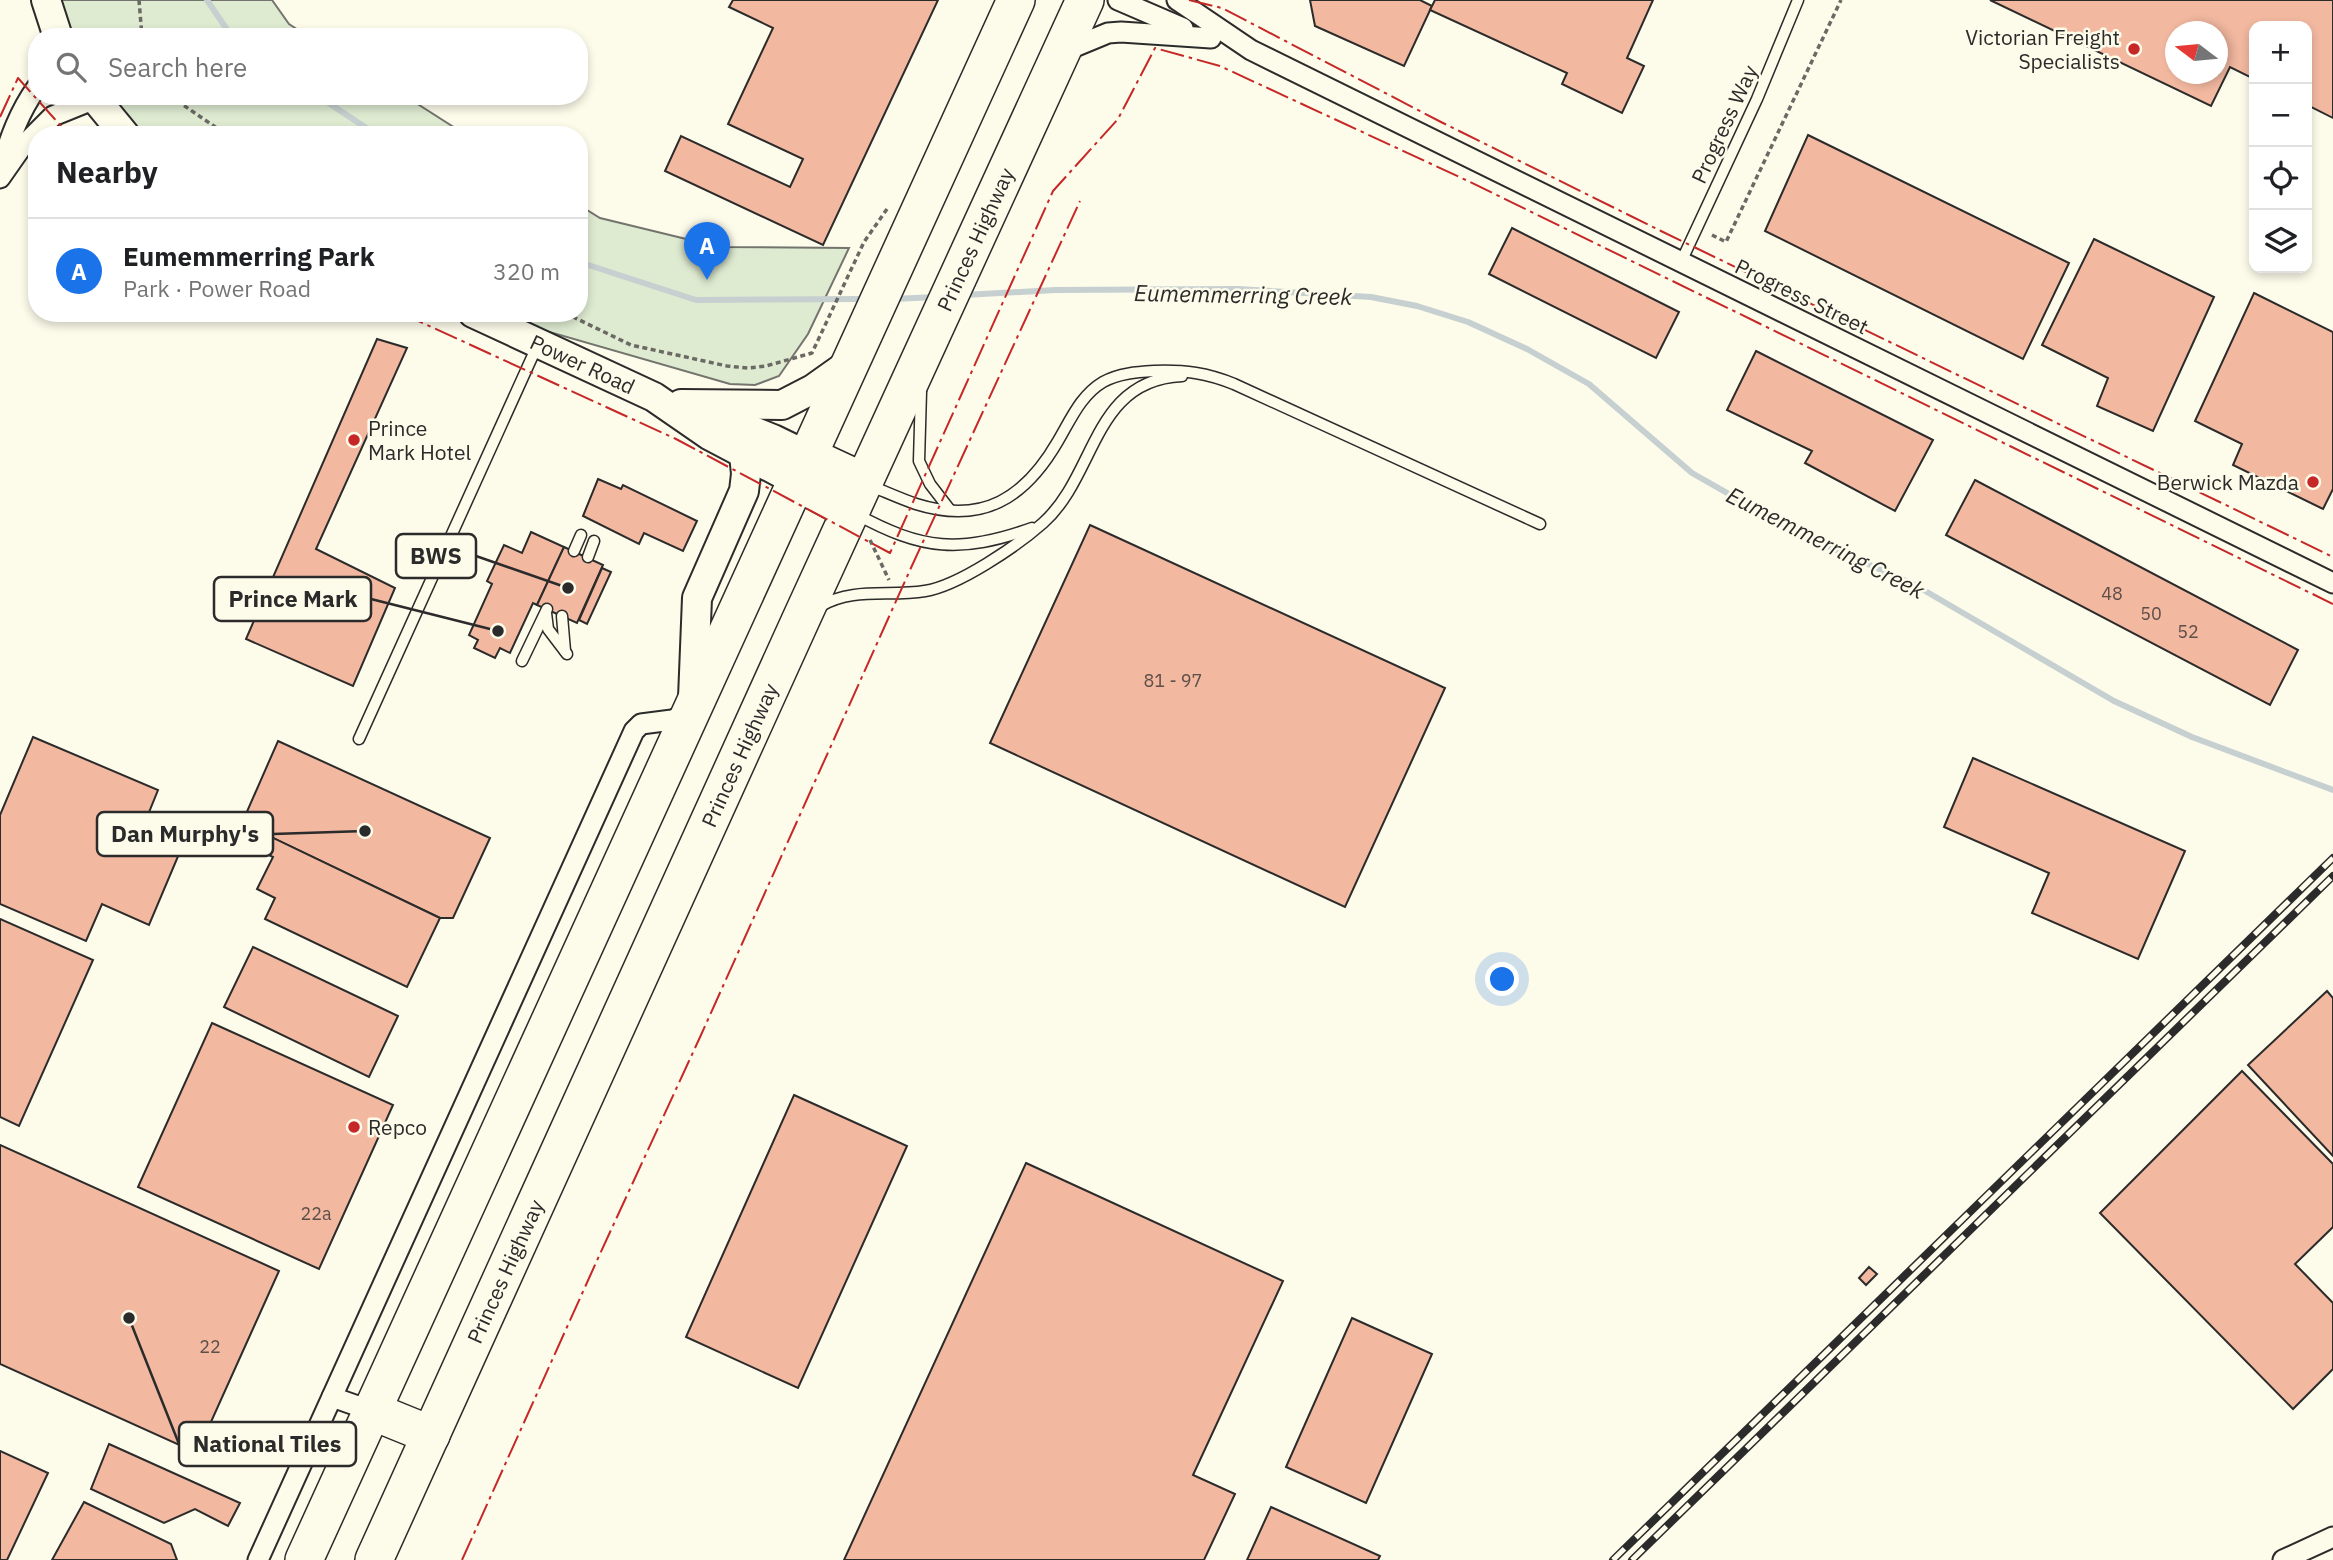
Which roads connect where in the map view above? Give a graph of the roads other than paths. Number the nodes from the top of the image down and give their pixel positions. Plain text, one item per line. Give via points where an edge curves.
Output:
1 (46, 0) edge
2 (1016, 0) edge
3 (1085, 0) edge
4 (1118, 0) edge
5 (1177, 0) edge
6 (1798, 0) edge
7 (55, 28) edge
8 (1211, 38) junction
9 (1251, 50) junction
10 (1061, 53) junction
11 (28, 102) edge
12 (77, 105) edge
13 (101, 105) edge
14 (43, 126) edge
15 (118, 126) edge
16 (28, 142) edge
17 (0, 172) edge
18 (0, 178) edge
19 (1681, 262) junction
20 (492, 322) edge
21 (538, 344) junction
22 (927, 345) junction
23 (856, 351) junction
24 (1234, 384) junction
25 (668, 400) junction
26 (744, 454) junction
27 (802, 468) junction
28 (862, 510) junction
29 (950, 510) junction
30 (1042, 524) junction
31 (1540, 524) dead end
32 (580, 535) dead end
33 (594, 541) dead end
34 (574, 551) dead end
35 (588, 557) dead end
36 (2333, 583) edge
37 (562, 617) dead end
38 (802, 617) junction
39 (522, 662) dead end
40 (691, 710) junction
41 (359, 739) dead end
42 (332, 1397) junction
43 (372, 1411) junction
44 (431, 1435) junction
45 (335, 1493) junction
46 (2333, 1538) edge
47 (258, 1560) edge
48 (304, 1560) edge
49 (325, 1560) edge
50 (376, 1560) edge
51 (2283, 1560) edge

1 - 7 main road
2 - 23 highway
3 - 10 highway, Princes Highway
4 - 8 street, Progress Street
5 - 9 street, Progress Street
6 - 19 lane, Progress Way
8 - 9 street, Progress Street
8 - 10 street via 1108,33
9 - 19 street, Progress Street
10 - 22 highway, Princes Highway
11 - 17 street
12 - 14 street
13 - 15 main road
16 - 18 street
19 - 36 street, Progress Street
20 - 21 main road, Power Road
21 - 25 main road, Power Road
21 - 41 lane
22 - 28 highway, Princes Highway
22 - 29 lane via 919,461
23 - 25 main road via 813,389 782,405
23 - 27 highway
24 - 29 lane via 1194,371 1112,378 1090,391 1051,454 1019,491 985,508
24 - 30 lane via 1177,376 1128,395 1104,422 1065,500
24 - 31 lane
25 - 26 main road, Power Road via 709,435
25 - 27 main road, Power Road via 774,439
26 - 27 main road, Power Road
26 - 40 main road via 744,491 697,598
27 - 28 highway
27 - 40 highway
28 - 29 lane via 914,503
28 - 30 lane via 895,534 944,545 982,543
28 - 38 highway, Princes Highway
30 - 38 lane via 945,586 921,592 841,596
32 - 34 lane
33 - 35 lane
37 - 39 lane via 567,654 548,629 547,609
38 - 44 highway, Princes Highway
40 - 42 street via 634,730
40 - 43 highway
42 - 43 street
42 - 47 street
43 - 44 highway
43 - 45 highway
44 - 50 highway, Princes Highway
45 - 48 highway
45 - 49 highway
46 - 51 street

